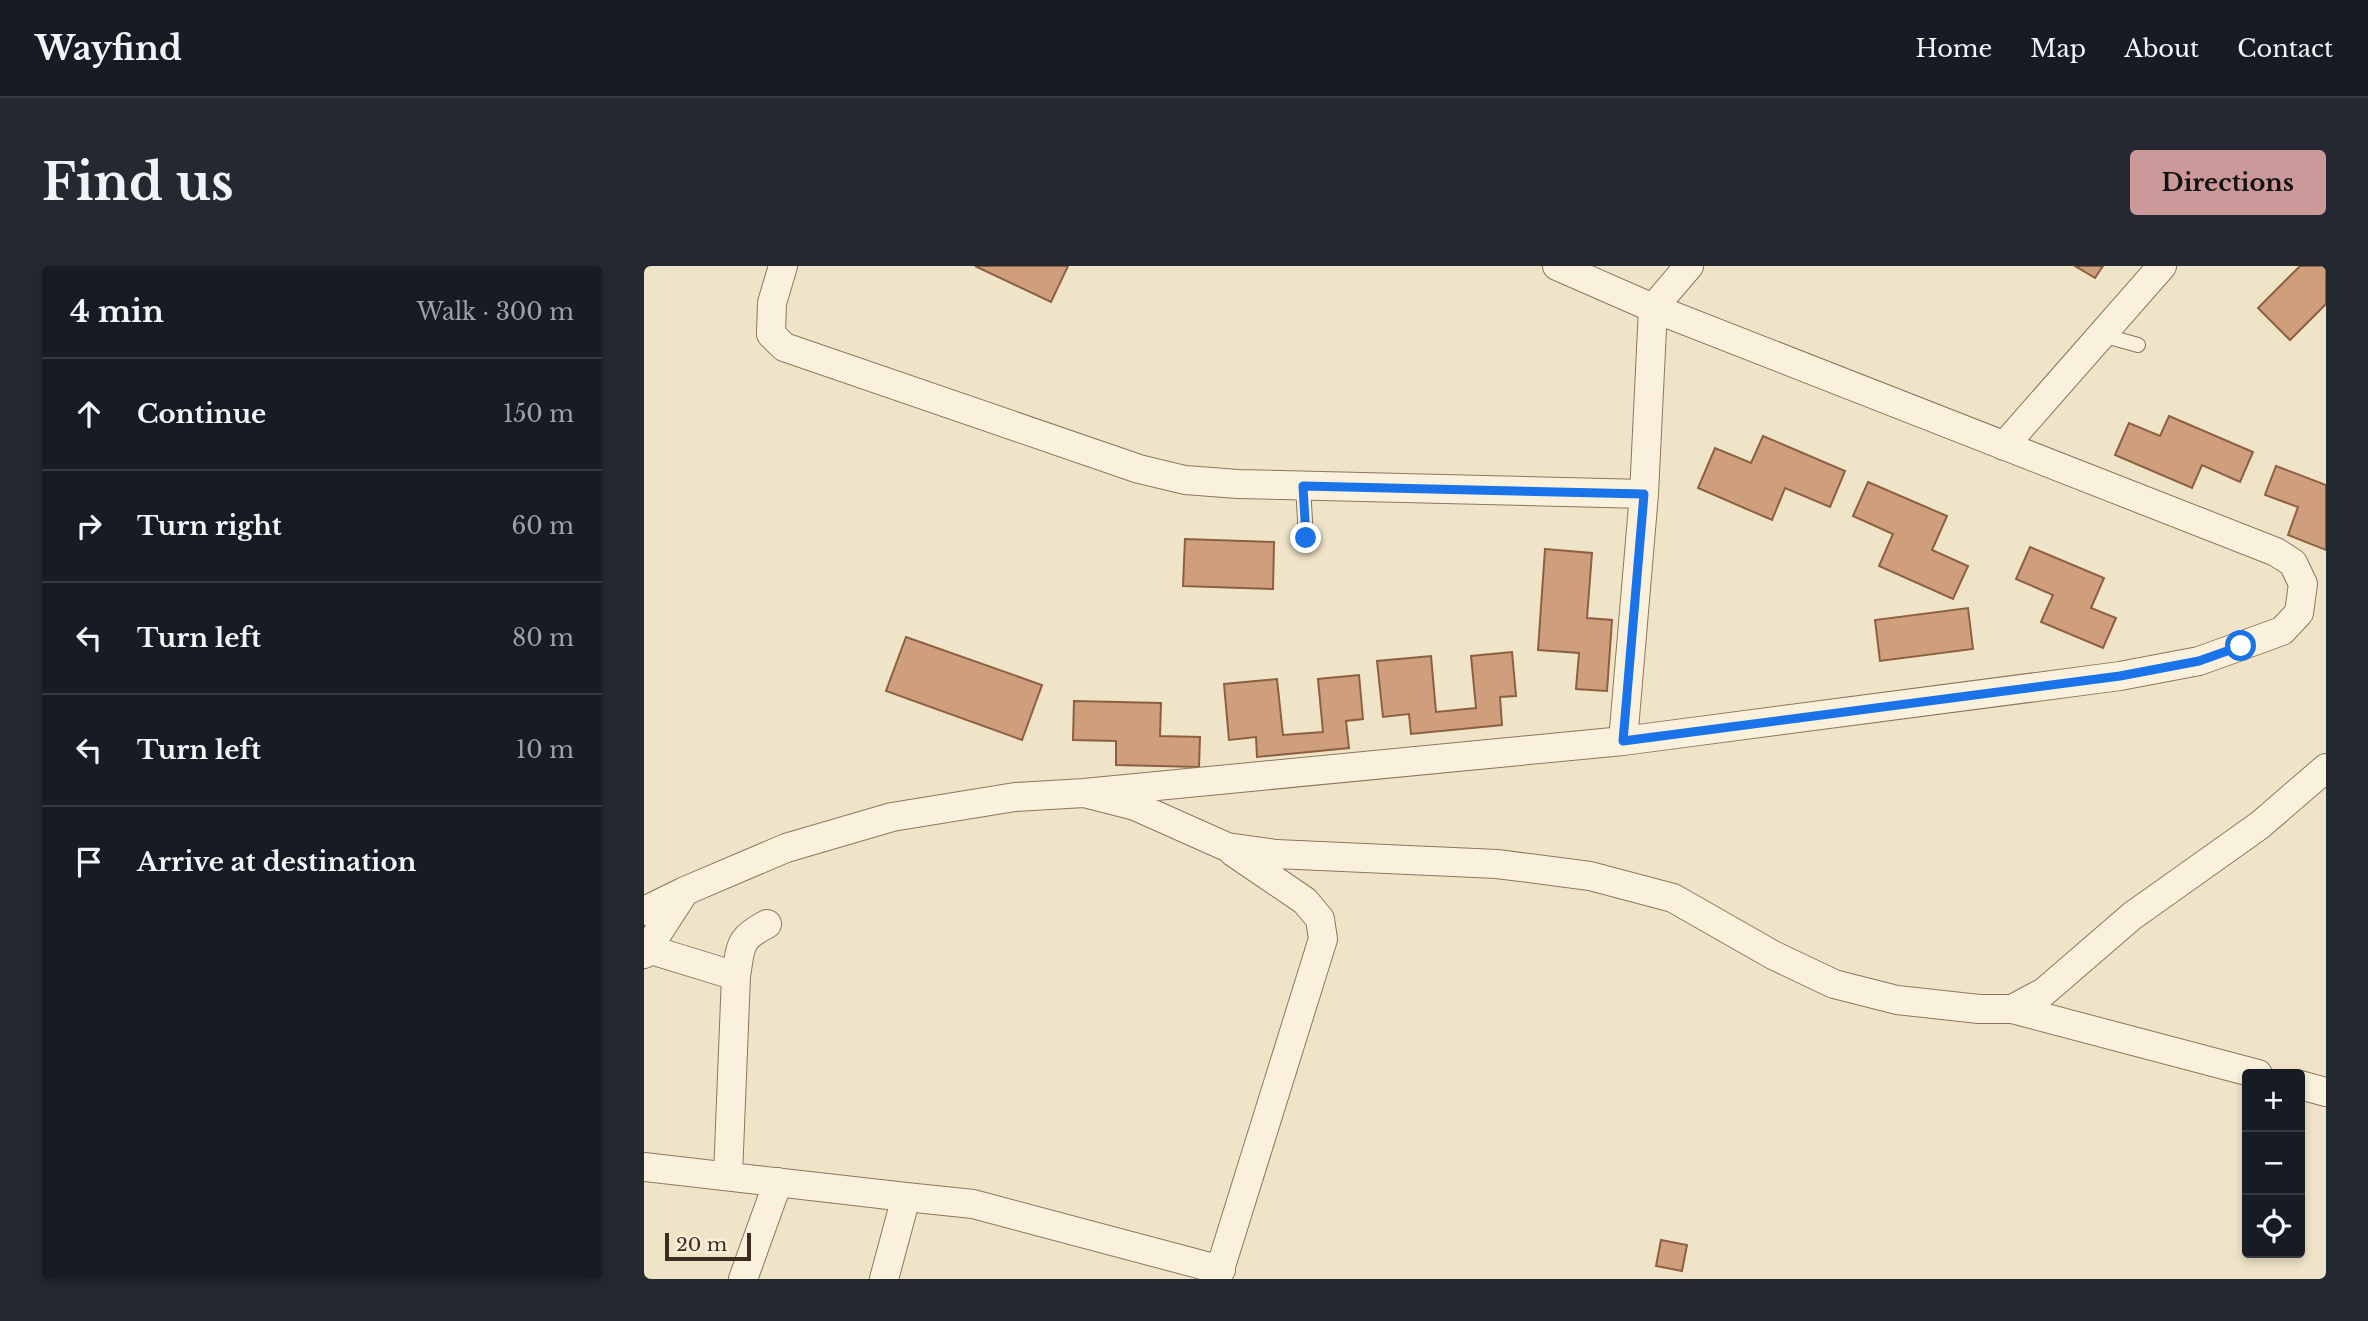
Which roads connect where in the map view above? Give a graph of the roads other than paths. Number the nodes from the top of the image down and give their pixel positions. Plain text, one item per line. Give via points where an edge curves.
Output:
1 (783, 266) edge
2 (1558, 266) edge
3 (1689, 266) edge
4 (2162, 266) edge
5 (1653, 308) junction
6 (2102, 335) junction
7 (2137, 345) dead end
8 (2004, 446) junction
9 (1303, 486) junction
10 (1644, 494) junction
11 (1306, 538) dead end
12 (1623, 741) junction
13 (2326, 768) edge
14 (1084, 793) junction
15 (1227, 847) junction
16 (685, 891) junction
17 (644, 911) edge
18 (767, 923) dead end
19 (646, 951) edge
20 (736, 976) junction
21 (2012, 1009) junction
22 (2242, 1070) edge
23 (2305, 1086) edge
24 (2326, 1092) edge
25 (644, 1167) edge
26 (728, 1176) junction
27 (778, 1182) junction
28 (906, 1197) junction
29 (1219, 1274) edge
30 (743, 1279) edge
31 (884, 1279) edge

1 - 9 street via 772,303 771,334 785,348 1139,469 1185,480
2 - 5 street
3 - 5 street
4 - 6 street
5 - 8 street
5 - 10 street
6 - 7 lane
6 - 8 street
8 - 12 street via 2276,552 2293,563 2303,584 2299,613 2282,631 2199,661 2133,674
9 - 10 street
9 - 11 lane
10 - 12 street
12 - 14 street
13 - 21 street via 2260,824 2132,916 2044,992
14 - 15 street via 1135,806
14 - 16 street via 1015,797 892,817 786,848
15 - 21 street via 1276,854 1497,864 1590,876 1673,898 1834,984 1896,1000
15 - 29 street via 1305,901 1320,919 1323,939
16 - 17 street
16 - 19 street
18 - 20 street via 748,933 741,945
19 - 20 street
20 - 26 street
21 - 22 street
23 - 24 street
25 - 26 street
26 - 27 street
27 - 28 street
27 - 30 street
28 - 29 street via 973,1204
28 - 31 street

